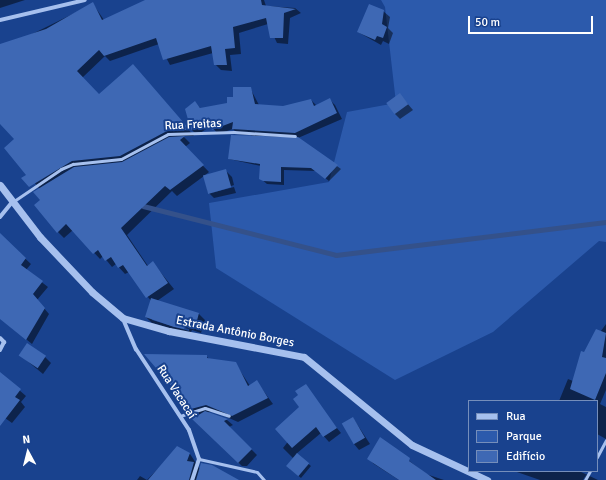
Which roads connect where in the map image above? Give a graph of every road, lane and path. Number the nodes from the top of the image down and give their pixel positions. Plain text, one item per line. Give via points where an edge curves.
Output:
1 (85, 0) edge
2 (0, 20) edge
3 (295, 136) dead end
4 (0, 185) edge
5 (13, 202) junction
6 (0, 217) edge
7 (123, 318) junction
8 (0, 338) edge
9 (0, 350) edge
10 (180, 416) junction
11 (229, 416) dead end
12 (606, 440) edge
13 (598, 455) edge
14 (199, 459) junction
15 (468, 471) edge
16 (471, 472) edge
17 (192, 480) edge
18 (264, 480) edge
19 (488, 480) edge

1 - 2 street
3 - 5 lane, Rua Freitas via 234,132 168,134 121,160 73,164 61,169
4 - 5 street, Estrada Antônio Borges
5 - 6 street
5 - 7 street, Estrada Antônio Borges via 40,237 92,292
7 - 10 street, Rua Vacacaí via 136,349
7 - 15 street, Estrada Antônio Borges via 169,331 304,357 412,445
8 - 9 street via 4,342
10 - 11 lane via 206,408
10 - 14 street, Rua Vacacaí
12 - 13 lane
14 - 17 street
14 - 18 lane via 257,472
16 - 19 street, Estrada Antônio Borges

